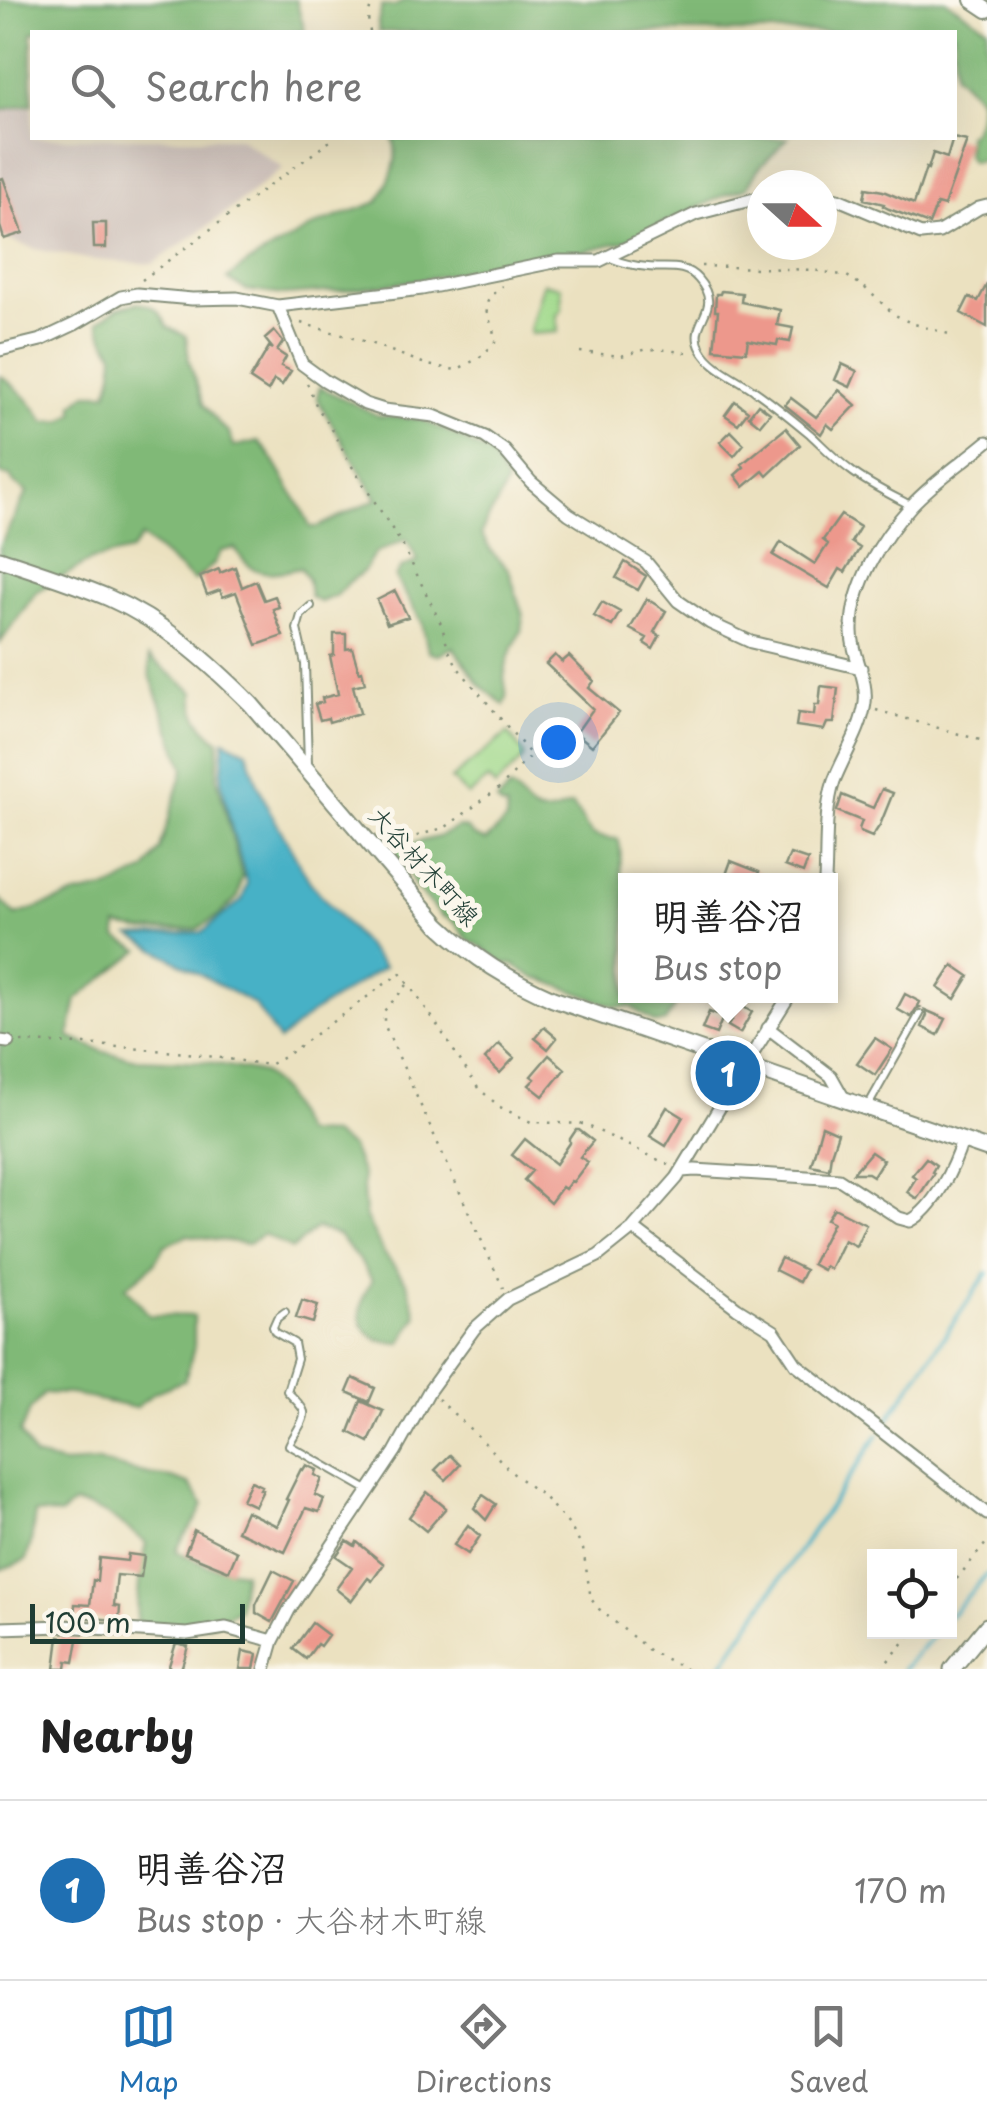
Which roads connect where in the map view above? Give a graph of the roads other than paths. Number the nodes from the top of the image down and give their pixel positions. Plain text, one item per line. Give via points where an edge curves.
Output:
1 (972, 0) edge
2 (987, 10) edge
3 (837, 199) edge
4 (747, 201) edge
5 (987, 206) edge
6 (609, 258) junction
7 (279, 312) junction
8 (0, 350) edge
9 (987, 442) edge
10 (911, 506) junction
11 (0, 559) edge
12 (311, 606) dead end
13 (861, 668) junction
14 (307, 770) junction
15 (826, 873) edge
16 (784, 1003) edge
17 (920, 1014) dead end
18 (768, 1028) junction
19 (750, 1058) dead end
20 (742, 1072) dead end
21 (844, 1099) junction
22 (867, 1108) junction
23 (962, 1141) junction
24 (987, 1150) edge
25 (682, 1171) junction
26 (633, 1228) junction
27 (285, 1312) dead end
28 (369, 1491) junction
29 (987, 1514) edge
30 (987, 1626) edge
31 (0, 1628) edge
32 (272, 1640) junction
33 (265, 1669) edge
34 (952, 1669) edge

1 - 2 street
3 - 5 street via 921,234
4 - 6 street via 696,214
6 - 7 street
6 - 10 lane via 684,268 699,280 709,305 696,336 708,359 848,469
7 - 8 street via 237,298 137,294 40,340
7 - 13 street via 302,364 343,394 384,410 434,416 484,437 569,514 646,562 678,601 710,623 751,642
9 - 10 street
10 - 13 street via 869,568 854,607 852,647
11 - 14 main road, 大谷材木町線 via 108,598 176,638 229,682
12 - 14 lane via 297,629 305,664
13 - 15 street via 864,706 834,782
14 - 21 main road, 大谷材木町線 via 439,925 499,973 554,999
16 - 18 street
17 - 22 lane
18 - 19 street
18 - 21 street via 830,1076
20 - 25 street
21 - 22 main road, 大谷材木町線
22 - 23 main road, 大谷材木町線
23 - 24 main road, 大谷材木町線
23 - 25 street via 951,1172 910,1222 839,1179
25 - 26 street
26 - 28 street via 598,1256 508,1299 474,1330
26 - 29 street via 774,1331 796,1364
27 - 28 lane via 272,1327 294,1343 298,1359 287,1391 304,1412 289,1445
28 - 32 street
30 - 34 main road
31 - 32 street via 187,1634 226,1628
32 - 33 street

